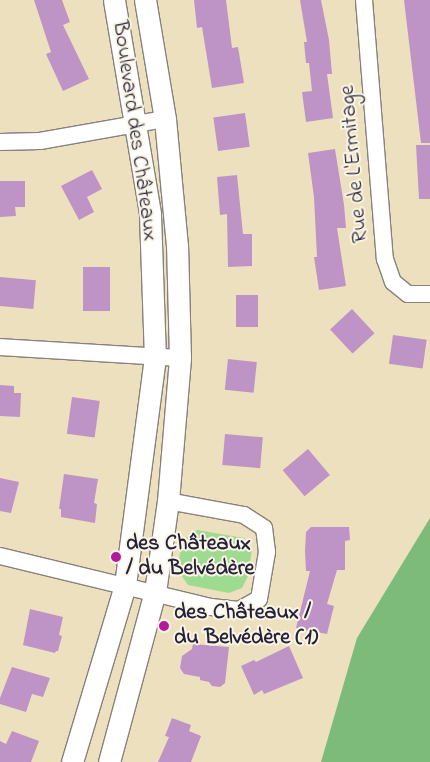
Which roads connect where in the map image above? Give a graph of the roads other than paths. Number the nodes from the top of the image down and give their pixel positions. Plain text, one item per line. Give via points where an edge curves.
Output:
1 (114, 0) edge
2 (146, 0) edge
3 (364, 0) edge
4 (165, 119) junction
5 (136, 124) junction
6 (0, 142) edge
7 (430, 294) edge
8 (0, 347) edge
9 (155, 358) junction
10 (180, 358) junction
11 (168, 501) junction
12 (0, 556) edge
13 (125, 585) junction
14 (155, 592) junction
15 (72, 762) edge
16 (109, 762) edge

1 - 5 street, Boulevard des Châteaux
2 - 4 street, Boulevard des Châteaux
3 - 7 street, Rue de L'Ermitage via 386,259 394,282 408,294
4 - 5 street
4 - 10 street, Boulevard des Châteaux via 178,246
5 - 6 street via 40,142
5 - 9 street, Boulevard des Châteaux via 150,214
8 - 9 street
9 - 10 street
9 - 13 street, Boulevard des Châteaux
10 - 11 street, Boulevard des Châteaux
11 - 14 street, Boulevard des Châteaux
11 - 14 street via 244,515 264,528 268,552 259,599 239,610 211,607
12 - 13 street
13 - 14 street
13 - 15 street, Boulevard des Châteaux
14 - 16 street, Boulevard des Châteaux

